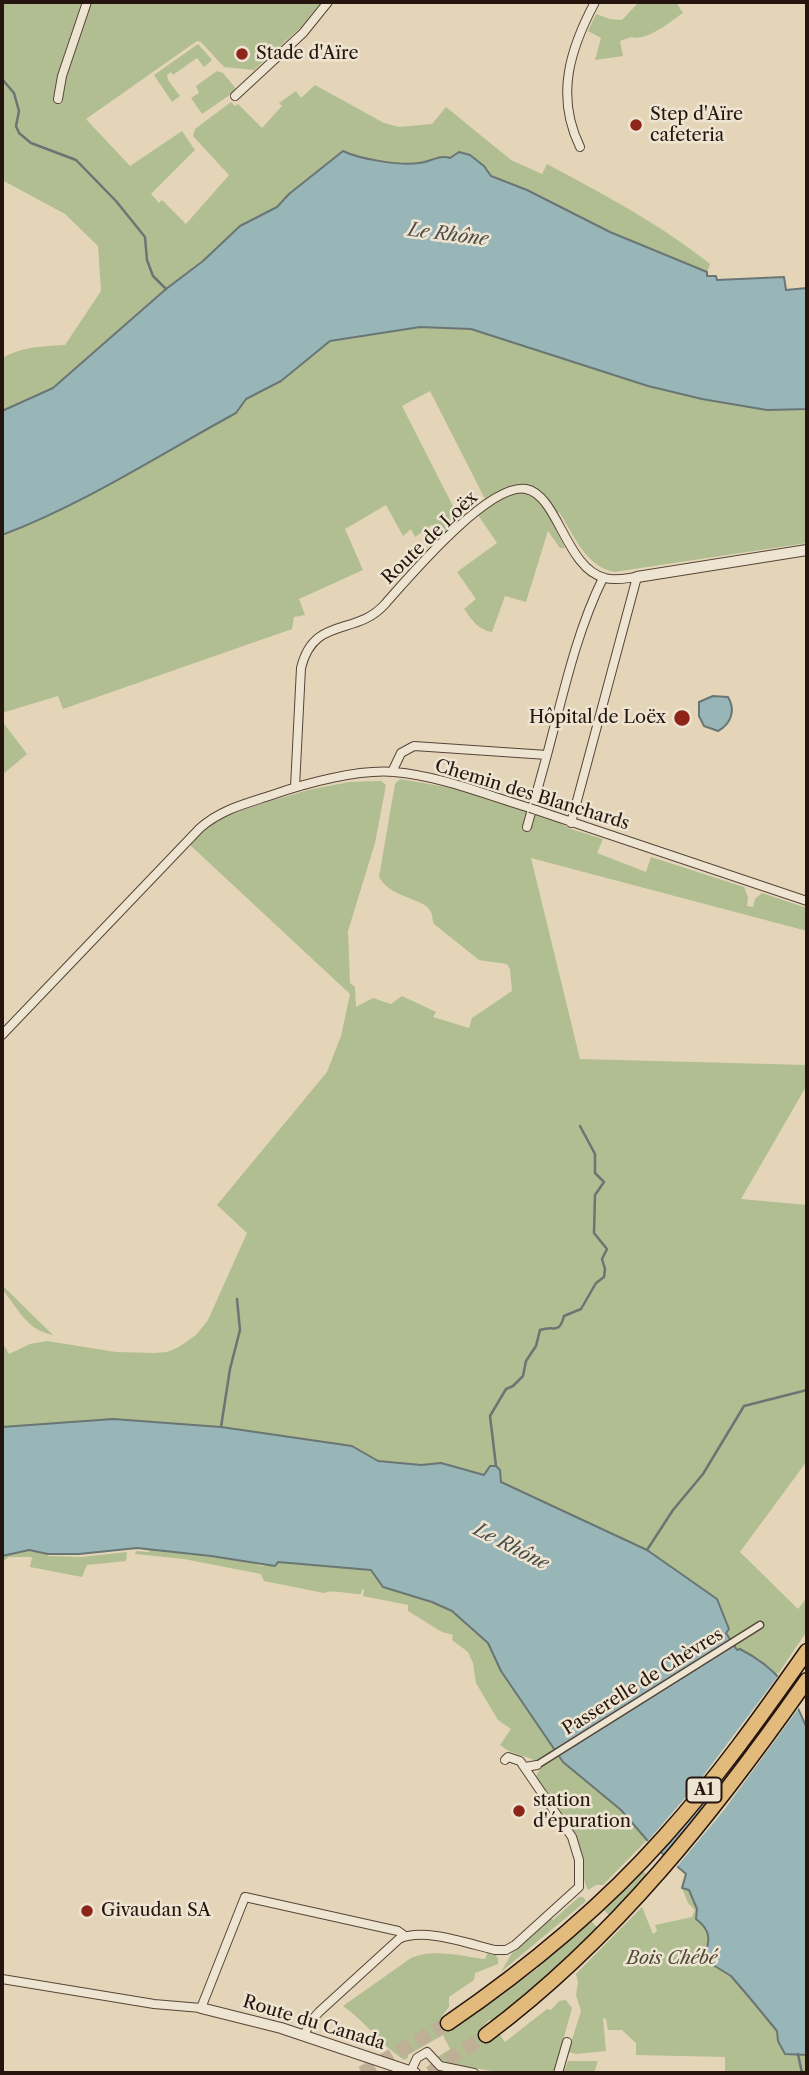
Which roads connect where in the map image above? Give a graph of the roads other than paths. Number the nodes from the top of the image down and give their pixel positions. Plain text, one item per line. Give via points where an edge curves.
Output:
1 (87, 2) edge
2 (328, 2) edge
3 (595, 2) edge
4 (234, 96) dead end
5 (58, 99) dead end
6 (580, 147) dead end
7 (807, 550) edge
8 (637, 577) junction
9 (603, 578) junction
10 (547, 755) junction
11 (392, 772) junction
12 (295, 787) junction
13 (571, 823) junction
14 (527, 827) dead end
15 (807, 901) edge
16 (2, 1035) edge
17 (759, 1626) dead end
18 (807, 1652) edge
19 (807, 1680) edge
20 (505, 1760) dead end
21 (539, 1764) joint
22 (525, 1767) junction
23 (405, 1936) junction
24 (2, 1979) edge
25 (201, 2008) junction
26 (447, 2023) tunnel mouth
27 (304, 2035) junction
28 (486, 2035) tunnel mouth
29 (568, 2042) dead end
30 (413, 2072) edge
31 (474, 2073) edge
32 (558, 2073) edge

1 - 5 street
2 - 4 street via 303,33
3 - 6 street via 575,44 568,73 569,119
7 - 8 street
8 - 9 street
8 - 13 street
9 - 10 street via 579,637
9 - 12 street, Route de Loëx via 572,548 539,495 523,488 500,494 440,545 374,614 332,628 309,648 301,668
10 - 11 street via 414,746 401,753
10 - 14 street
11 - 12 street, Chemin des Blanchards
11 - 13 street, Chemin des Blanchards via 451,784
12 - 16 street, Chemin des Blanchards via 237,805 211,819
13 - 15 street, Chemin des Blanchards
17 - 21 street, Passerelle de Chèvres
18 - 26 highway, A1 via 703,1791 648,1855 587,1915
19 - 28 highway, A1 via 692,1834 604,1933
20 - 22 street via 520,1761
21 - 22 street
22 - 23 street via 572,1837 579,1860 579,1887 506,1950 422,1934
23 - 25 street via 245,1897
23 - 27 street via 319,2011
24 - 25 street
25 - 27 street, Route du Canada
27 - 30 street, Route du Canada
29 - 32 street
30 - 31 street via 417,2059 427,2052 440,2066

